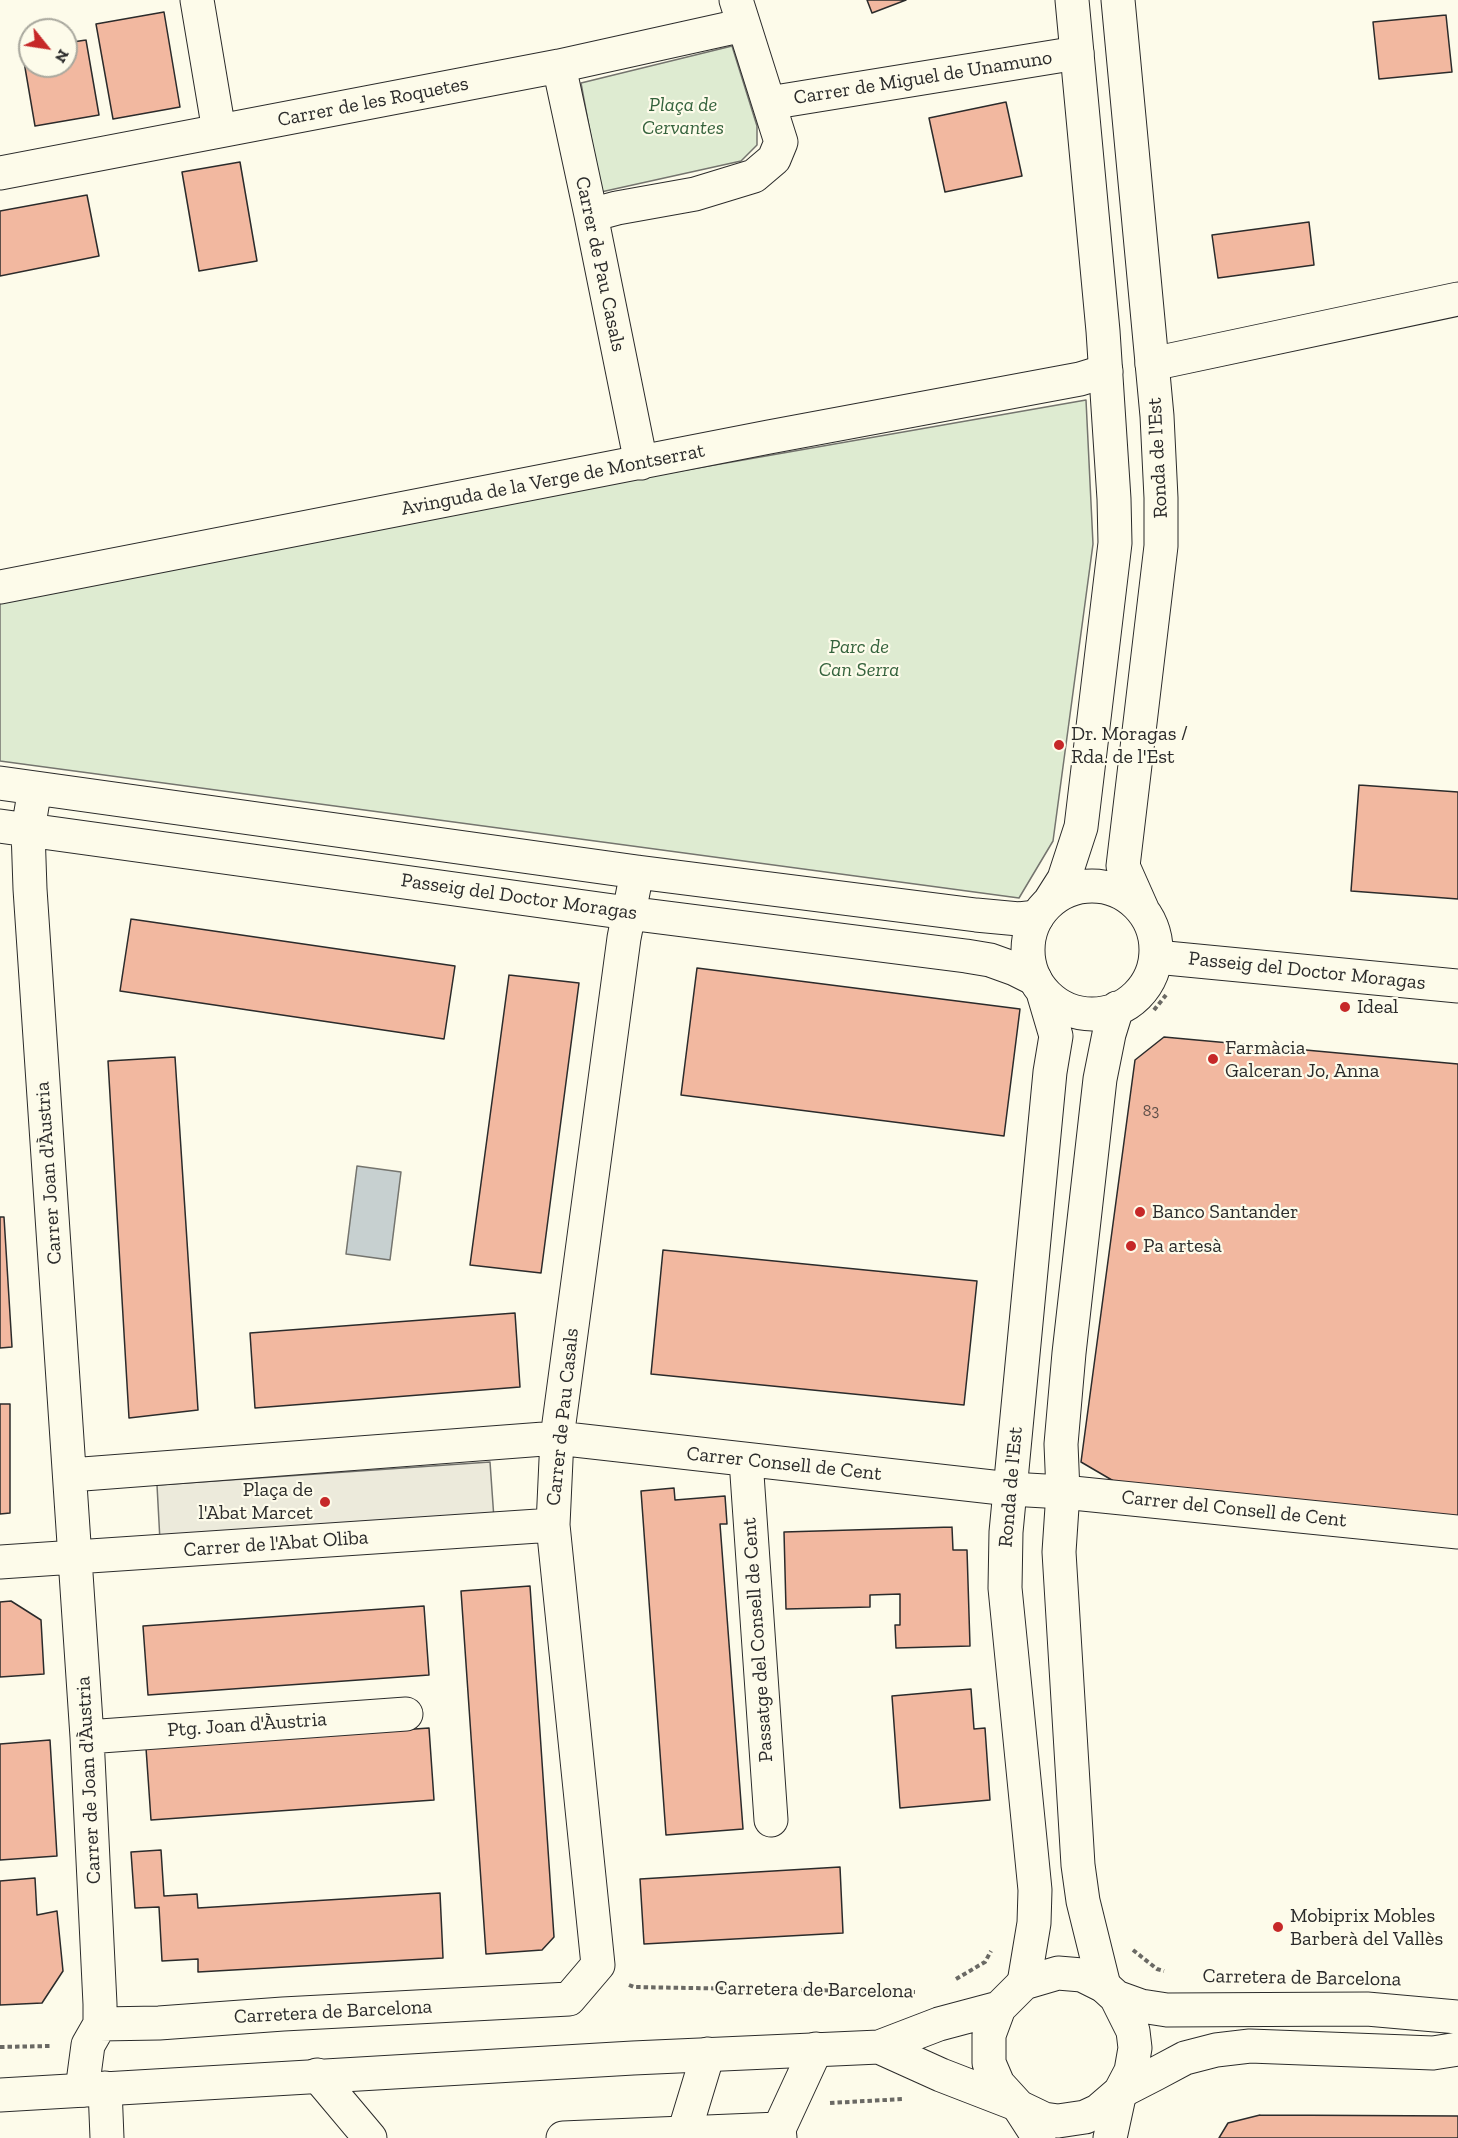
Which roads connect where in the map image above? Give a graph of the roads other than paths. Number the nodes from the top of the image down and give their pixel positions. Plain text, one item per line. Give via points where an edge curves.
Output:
1 (197, 0) edge
2 (1072, 0) edge
3 (1118, 0) edge
4 (740, 12) edge
5 (1077, 53) junction
6 (559, 66) junction
7 (769, 103) junction
8 (219, 131) junction
9 (0, 173) edge
10 (591, 215) junction
11 (1458, 299) edge
12 (1152, 364) junction
13 (1106, 371) junction
14 (640, 462) junction
15 (0, 587) edge
16 (0, 783) edge
17 (35, 788) junction
18 (14, 828) edge
19 (637, 872) junction
20 (1044, 909) junction
21 (1143, 911) junction
22 (628, 913) junction
23 (1155, 957) junction
24 (1039, 985) junction
25 (1458, 986) edge
26 (1117, 1008) junction
27 (557, 1438) junction
28 (746, 1460) junction
29 (70, 1475) junction
30 (1010, 1489) junction
31 (1063, 1492) junction
32 (553, 1525) junction
33 (1458, 1532) edge
34 (75, 1557) junction
35 (0, 1562) edge
36 (406, 1714) dead end
37 (87, 1737) junction
38 (771, 1820) dead end
39 (598, 1965) joint
40 (1024, 1983) junction
41 (1110, 1992) junction
42 (999, 2008) junction
43 (1458, 2017) edge
44 (96, 2024) junction
45 (879, 2047) junction
46 (816, 2049) junction
47 (1458, 2049) edge
48 (708, 2054) junction
49 (317, 2076) junction
50 (93, 2089) junction
51 (1120, 2092) junction
52 (0, 2095) edge
53 (1018, 2106) junction
54 (684, 2133) junction
55 (779, 2134) edge
56 (107, 2138) edge
57 (370, 2138) edge
58 (563, 2138) edge
59 (1039, 2138) edge
60 (1110, 2138) edge

1 - 8 street
2 - 5 street
3 - 12 street, Ronda de l'Est
4 - 6 street, Carrer de les Roquetes
4 - 7 street
5 - 7 street, Carrer de Miguel de Unamuno
5 - 13 street
6 - 8 street, Carrer de les Roquetes
6 - 10 street, Carrer de Pau Casals
7 - 10 street via 781,142 774,159 754,176 695,194
8 - 9 street, Carrer de les Roquetes
10 - 14 street, Carrer de Pau Casals
11 - 12 street
12 - 21 street, Ronda de l'Est via 1158,416 1161,546 1123,866
13 - 14 street, Avinguda de la Verge de Montserrat
13 - 20 street via 1114,499 1113,555 1081,827 1064,879
14 - 15 street, Avinguda de la Verge de Montserrat
16 - 17 street, Passeig del Doctor Moragas
17 - 18 street, Carrer Joan d'Àustria
17 - 19 street, Passeig del Doctor Moragas
18 - 22 street, Passeig del Doctor Moragas
18 - 29 street, Carrer Joan d'Àustria via 31,901
19 - 20 street, Passeig del Doctor Moragas via 1019,919
19 - 22 street, Carrer de Pau Casals
20 - 21 street via 1073,888 1099,886 1124,894
20 - 24 street via 1032,926 1028,948
21 - 23 street via 1155,937
22 - 24 street, Passeig del Doctor Moragas via 966,956 1015,969
22 - 27 street, Carrer de Pau Casals
23 - 25 street, Passeig del Doctor Moragas
23 - 26 street via 1147,982 1129,1002
24 - 26 street via 1052,1000 1072,1011 1095,1014
24 - 30 street, Ronda de l'Est via 1056,1036
26 - 31 street via 1099,1090 1067,1376 1061,1444
27 - 28 street, Carrer Consell de Cent
27 - 29 street
27 - 32 street, Carrer de Pau Casals
28 - 30 street, Carrer Consell de Cent
28 - 38 street, Passatge del Consell de Cent
29 - 34 street, Carrer Joan d'Àustria
30 - 31 street, Carrer del Consell de Cent
30 - 40 street, Ronda de l'Est via 1005,1588 1035,1890 1032,1944
31 - 33 street, Carrer del Consell de Cent
31 - 41 street via 1059,1552 1078,1865 1083,1901
32 - 34 street, Carrer de l'Abat Oliba
32 - 39 street, Carrer de Pau Casals
34 - 35 street, Carrer de l'Abat Oliba
34 - 37 street, Carrer de Joan d'Àustria
36 - 37 street, Ptg. Joan d'Àustria
37 - 44 street, Carrer de Joan d'Àustria
39 - 44 street, Carretera de Barcelona via 569,1999
40 - 41 street via 1058,1973 1082,1975
40 - 42 street
41 - 43 street via 1141,2006 1167,2010 1367,2009
41 - 51 street via 1133,2031 1135,2048 1131,2071
42 - 45 street, Carretera de Barcelona via 939,2024
42 - 53 street via 989,2035 989,2063 998,2084
44 - 50 street
45 - 46 street, Carretera de Barcelona
45 - 53 street, Carretera de Barcelona
46 - 48 street, Carretera de Barcelona
46 - 55 street
47 - 51 street via 1433,2053 1251,2046 1216,2050 1185,2058
48 - 49 street, Carretera de Barcelona
48 - 54 street
49 - 50 street, Carretera de Barcelona
49 - 57 street
50 - 52 street, Carretera de Barcelona
50 - 56 street
51 - 53 street via 1098,2111 1072,2120 1044,2119
51 - 60 street
53 - 59 street
54 - 55 street
54 - 58 street

